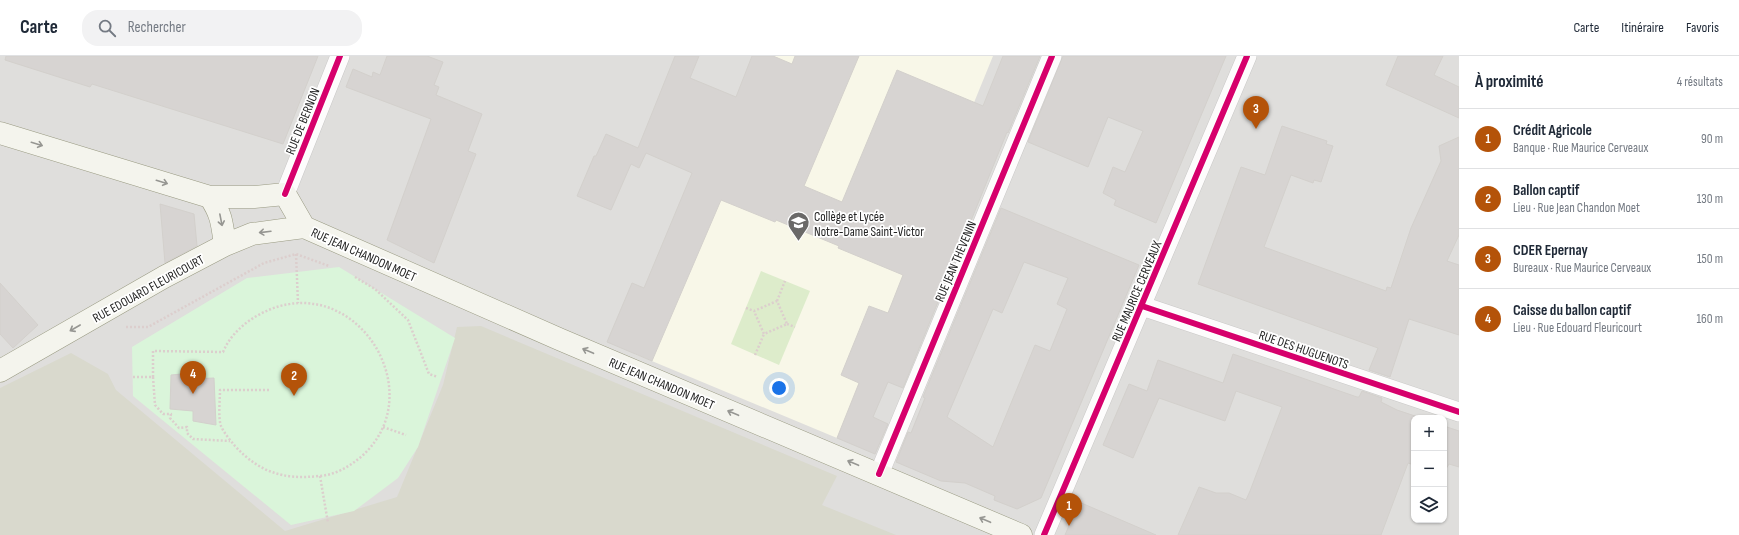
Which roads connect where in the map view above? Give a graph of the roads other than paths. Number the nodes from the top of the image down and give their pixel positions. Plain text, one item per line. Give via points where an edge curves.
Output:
1 (340, 56) edge
2 (1052, 56) edge
3 (1247, 56) edge
4 (0, 133) edge
5 (285, 194) junction
6 (210, 197) junction
7 (304, 228) junction
8 (226, 245) junction
9 (1142, 306) junction
10 (0, 371) edge
11 (1459, 412) edge
12 (879, 474) junction
13 (1021, 535) edge
14 (1044, 535) edge

1 - 5 street, RUE DE BERNON
2 - 12 street, RUE JEAN THEVENIN
3 - 9 street, RUE MAURICE CERVEAUX
4 -> 6 main road
5 - 6 main road
5 - 7 main road
6 -> 8 main road via 219,209
7 -> 8 main road, RUE EDOUARD FLEURICOURT via 252,234
12 -> 7 main road, RUE JEAN CHANDON MOET via 558,339
8 -> 10 main road, RUE EDOUARD FLEURICOURT via 164,277
9 - 11 street, RUE DES HUGUENOTS
9 - 14 street, RUE MAURICE CERVEAUX
13 -> 12 main road, RUE JEAN CHANDON MOET

